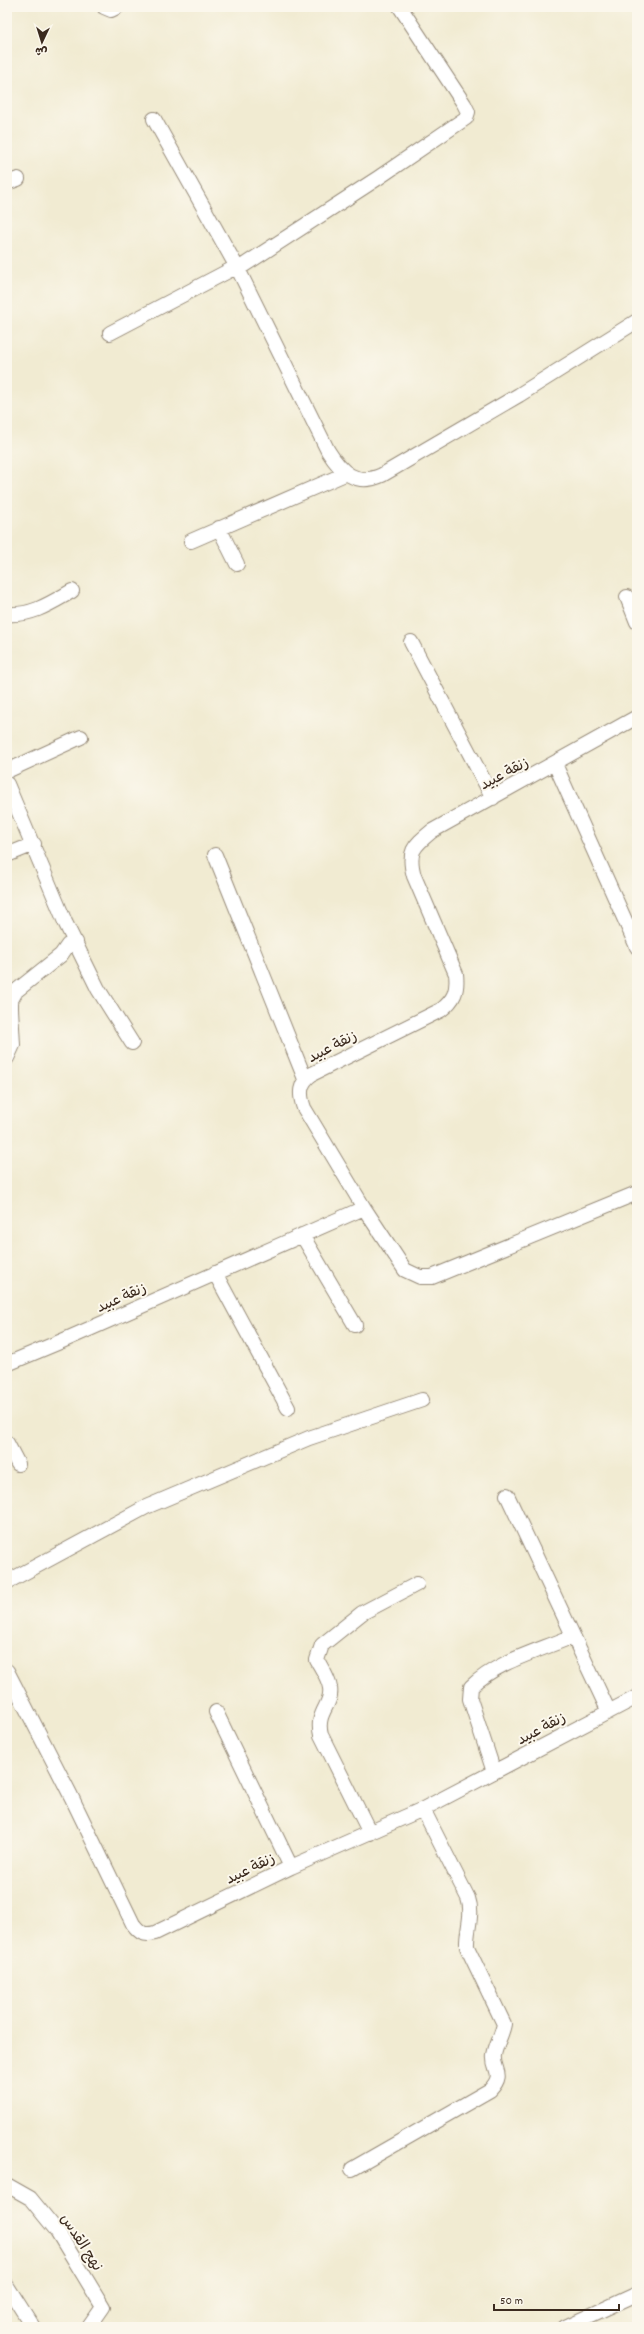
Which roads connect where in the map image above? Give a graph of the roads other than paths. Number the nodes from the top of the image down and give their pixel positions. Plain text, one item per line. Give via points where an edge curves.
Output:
1 (104, 7) edge
2 (117, 7) edge
3 (400, 7) edge
4 (154, 119) dead end
5 (237, 268) junction
6 (637, 321) edge
7 (110, 333) dead end
8 (345, 474) junction
9 (219, 528) junction
10 (191, 541) dead end
11 (237, 564) dead end
12 (72, 591) dead end
13 (627, 597) dead end
14 (7, 614) edge
15 (637, 622) edge
16 (411, 642) dead end
17 (637, 717) edge
18 (81, 737) dead end
19 (555, 764) junction
20 (7, 771) edge
21 (7, 784) edge
22 (494, 798) junction
23 (34, 844) junction
24 (7, 855) edge
25 (215, 855) dead end
26 (76, 942) junction
27 (637, 947) edge
28 (132, 1043) dead end
29 (7, 1058) edge
30 (305, 1079) junction
31 (637, 1193) edge
32 (364, 1208) junction
33 (302, 1235) junction
34 (215, 1273) junction
35 (355, 1325) dead end
36 (7, 1364) edge
37 (422, 1400) dead end
38 (288, 1408) dead end
39 (7, 1443) edge
40 (18, 1464) dead end
41 (506, 1495) dead end
42 (7, 1582) edge
43 (417, 1584) dead end
44 (573, 1636) junction
45 (7, 1672) edge
46 (637, 1697) edge
47 (216, 1712) dead end
48 (609, 1712) junction
49 (494, 1772) junction
50 (423, 1809) junction
51 (370, 1833) junction
52 (291, 1867) junction
53 (352, 2169) dead end
54 (7, 2185) edge
55 (7, 2286) edge
56 (637, 2294) edge
57 (32, 2327) edge
58 (89, 2327) edge
59 (565, 2327) edge

1 - 2 street via 111,10
3 - 5 street via 464,104 468,112 466,118
4 - 5 street
5 - 7 street
5 - 8 street via 328,451
6 - 8 street via 519,395 382,475 363,480
8 - 9 street
9 - 10 street
9 - 11 street
12 - 14 street via 35,612
13 - 15 street
16 - 22 street
17 - 19 street, زنقة عبيد
18 - 20 street
19 - 22 street, زنقة عبيد
19 - 27 street
21 - 23 street
22 - 30 street, زنقة عبيد via 432,831 417,843 411,852 414,876 456,974 458,987 451,1002 441,1010
23 - 24 street
23 - 26 street
25 - 30 street
26 - 28 street via 98,989
26 - 29 street via 68,945 61,955 16,991 11,1000 13,1045
30 - 32 street, زنقة عبيد via 300,1091 304,1108
31 - 32 street via 432,1277 420,1277 405,1270
32 - 33 street, زنقة عبيد
33 - 34 street, زنقة عبيد
33 - 35 street
34 - 36 street, زنقة عبيد
34 - 38 street
37 - 42 street via 309,1438 146,1507
39 - 40 street
41 - 44 street
43 - 51 street via 362,1613 322,1645 317,1660 331,1689 320,1720 321,1735
44 - 48 street
44 - 49 street via 499,1667 471,1688 470,1699
45 - 52 street, زنقة عبيد via 133,1924 140,1933 155,1933
46 - 48 street, زنقة عبيد
47 - 52 street
48 - 49 street, زنقة عبيد
49 - 50 street, زنقة عبيد
50 - 51 street, زنقة عبيد
50 - 53 street via 468,1898 471,1922 467,1934 467,1947 504,2024 503,2034 494,2054 498,2077 490,2090
51 - 52 street, زنقة عبيد
54 - 58 street, نهج القدس via 30,2198 57,2231 103,2307
55 - 57 street
56 - 59 street

